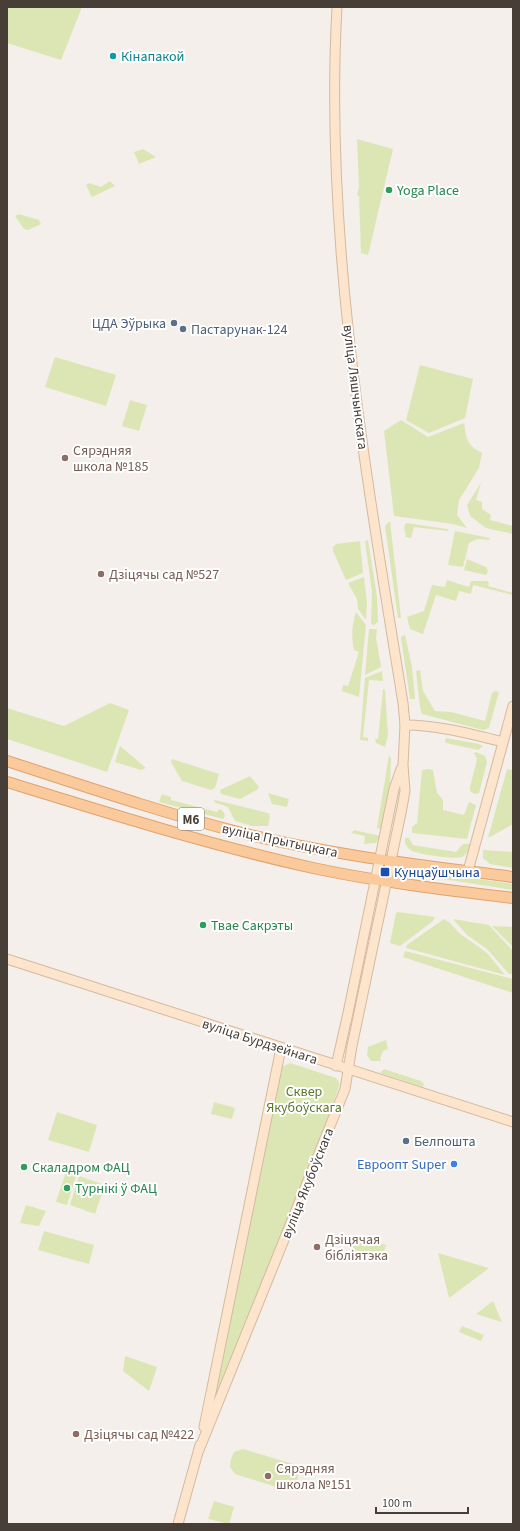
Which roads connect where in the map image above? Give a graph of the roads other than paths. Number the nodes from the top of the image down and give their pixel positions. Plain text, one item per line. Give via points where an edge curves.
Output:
1 (337, 7) edge
2 (513, 706) edge
3 (405, 725) junction
4 (503, 742) junction
5 (7, 761) edge
6 (403, 765) junction
7 (7, 782) edge
8 (380, 860) junction
9 (392, 862) junction
10 (468, 871) junction
11 (513, 877) edge
12 (376, 880) junction
13 (388, 882) junction
14 (513, 898) edge
15 (7, 959) edge
16 (281, 1048) junction
17 (336, 1066) junction
18 (348, 1070) junction
19 (513, 1122) edge
20 (199, 1450) junction
21 (178, 1524) edge

1 - 3 main road, вуліца Ляшчынскага via 334,82 337,189 349,338
2 - 4 main road
3 - 4 main road via 459,732
3 - 6 main road, вуліца Ляшчынскага
4 - 10 main road
5 - 8 main road, вуліца Прытыцкага / М6 via 155,809 240,832
6 - 8 main road, вуліца Ляшчынскага via 394,789
6 - 9 main road, вуліца Ляшчынскага via 405,791
7 - 12 main road, вуліца Прытыцкага / М6 via 150,826 264,856
8 - 9 main road, вуліца Прытыцкага / М6
8 - 12 main road, вуліца Ляшчынскага
9 - 10 main road, вуліца Прытыцкага / М6
9 - 13 main road, вуліца Ляшчынскага
10 - 11 main road, вуліца Прытыцкага / М6
12 - 13 main road, вуліца Прытыцкага / М6
12 - 17 main road
13 - 14 main road, вуліца Прытыцкага / М6
13 - 18 main road, вуліца Якубоўскага
15 - 16 main road, вуліца Бурдзейнага
16 - 17 main road, вуліца Бурдзейнага
16 - 20 main road, вуліца Якубоўскага
17 - 18 main road, вуліца Бурдзейнага
18 - 19 main road, вуліца Бурдзейнага
18 - 20 main road, вуліца Якубоўскага via 345,1089
20 - 21 main road, вуліца Якубоўскага

